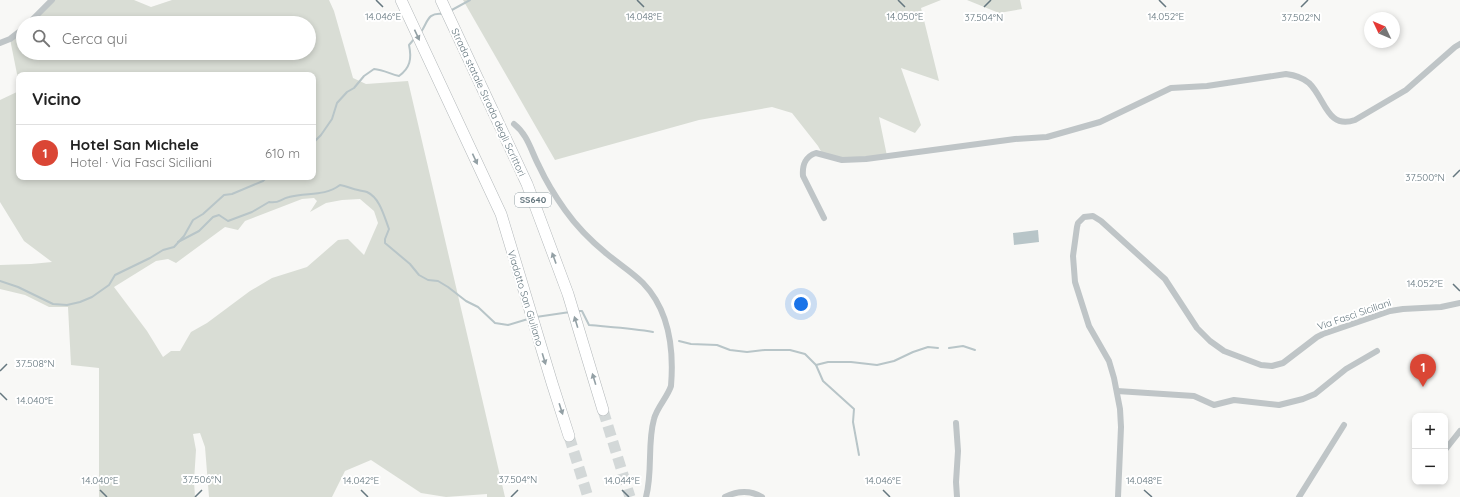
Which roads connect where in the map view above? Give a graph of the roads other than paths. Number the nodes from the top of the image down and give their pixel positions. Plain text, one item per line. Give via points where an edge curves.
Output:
1 (52, 0) edge
2 (400, 0) edge
3 (441, 0) edge
4 (36, 16) edge
5 (16, 34) edge
6 (0, 43) edge
7 (1460, 44) edge
8 (514, 124) dead end
9 (824, 218) dead end
10 (1460, 303) edge
11 (1377, 351) dead end
12 (1117, 392) junction
13 (603, 410) tunnel mouth
14 (956, 423) dead end
15 (1344, 425) dead end
16 (1460, 431) edge
17 (569, 436) tunnel mouth
18 (1446, 449) edge
19 (646, 497) edge
20 (725, 497) edge
21 (762, 497) edge
22 (958, 497) edge
23 (1118, 497) edge
24 (1299, 497) edge

1 - 4 street
2 -> 17 highway, Viadotto San Giuliano via 500,214
13 -> 3 highway, Strada statale Strada degli Scrittori / SS640 via 568,294 527,184
5 - 6 street
7 - 9 street via 1406,90 1350,122 1339,122 1332,117 1305,80 1286,74 1207,86 1171,88 1100,122 1047,137 860,159 837,160 813,154 805,162 802,171
8 - 19 street via 524,133 549,185 565,210 593,242 642,283 656,300 666,322 670,343 671,386 654,418
10 - 12 street, Via Fasci Siciliani via 1390,311 1317,336 1283,363 1261,365 1234,356 1216,346 1191,319 1165,279 1102,221 1093,216 1084,217 1077,227 1073,256 1075,282 1089,326 1109,361
11 - 12 street via 1346,369 1315,394 1279,405 1234,400 1214,405 1194,396
12 - 23 street via 1121,427
14 - 22 street
15 - 24 street
16 - 18 street
20 - 21 street via 742,492 755,493

